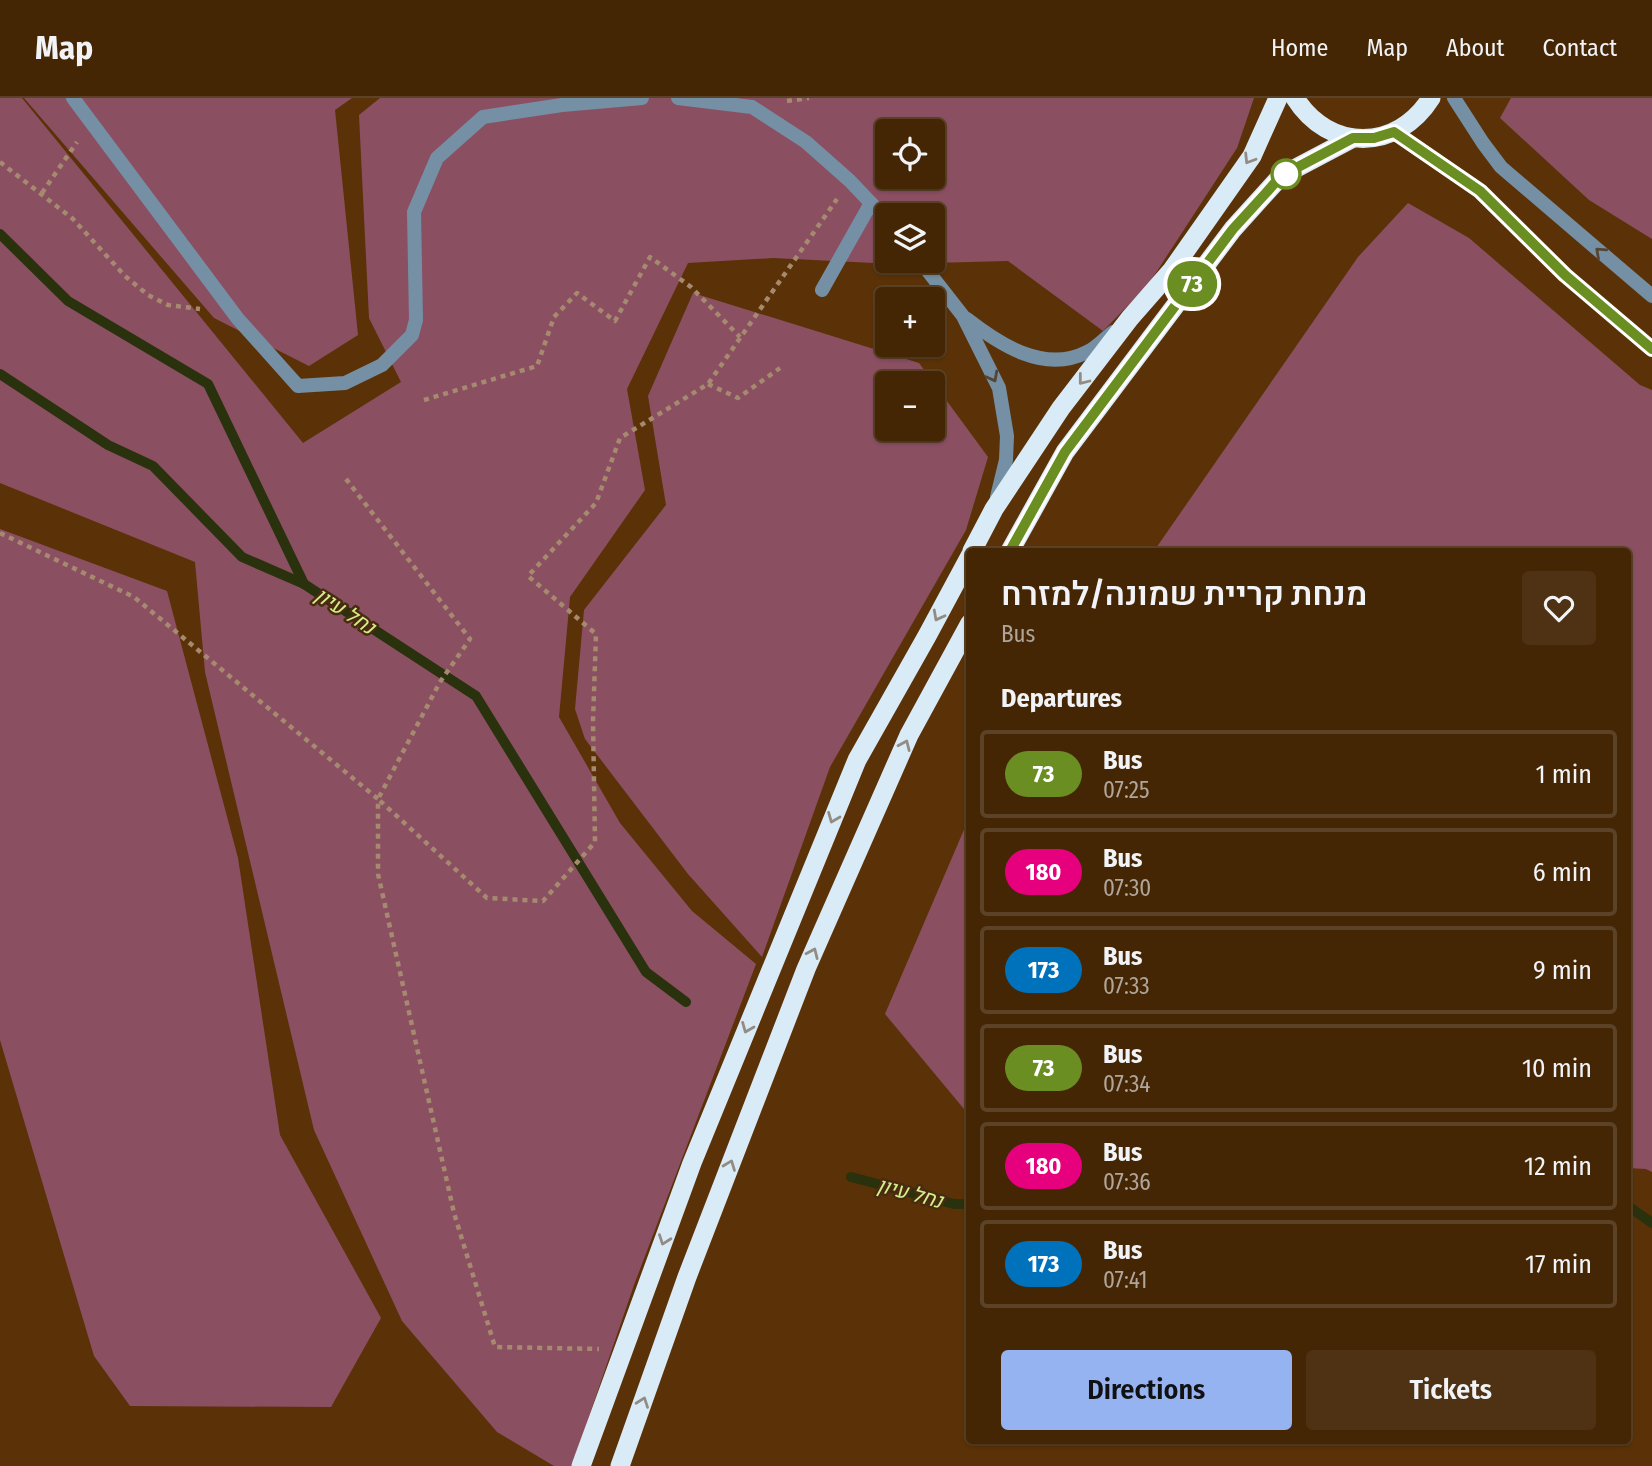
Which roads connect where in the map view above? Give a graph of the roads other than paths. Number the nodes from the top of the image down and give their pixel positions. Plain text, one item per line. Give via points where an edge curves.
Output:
1 (73, 98) edge
2 (642, 98) edge
3 (678, 98) edge
4 (1278, 98) edge
5 (1295, 98) edge
6 (1431, 98) edge
7 (1454, 98) edge
8 (1394, 132) junction
9 (1353, 138) junction
10 (871, 203) junction
11 (875, 207) edge
12 (929, 273) edge
13 (822, 290) dead end
14 (1652, 296) edge
15 (963, 316) junction
16 (1130, 318) junction
17 (1652, 349) edge
18 (994, 509) junction
19 (974, 548) edge
20 (1012, 548) edge
21 (966, 562) edge
22 (966, 630) edge
23 (581, 1466) edge
24 (620, 1466) edge

1 - 2 street via 238,319 298,386 345,383 382,365 412,335 416,320 414,212 437,158 483,117
3 - 10 street via 752,107 806,142
4 -> 16 highway via 1252,156 1172,270
5 - 9 highway via 1320,126
6 - 8 highway via 1414,120
14 -> 7 street via 1501,167
8 - 9 highway
8 - 17 street via 1480,191 1565,275
9 - 20 highway via 1281,176 1233,229 1065,452
10 - 11 street
10 - 13 street
12 - 15 street
15 - 16 street via 996,342 1031,357 1065,359 1087,352
15 -> 18 street via 999,388 1005,413 1006,460
16 -> 18 highway via 1061,408
18 - 19 highway
21 -> 23 highway via 857,760 692,1163
24 -> 22 highway via 806,969 909,736

